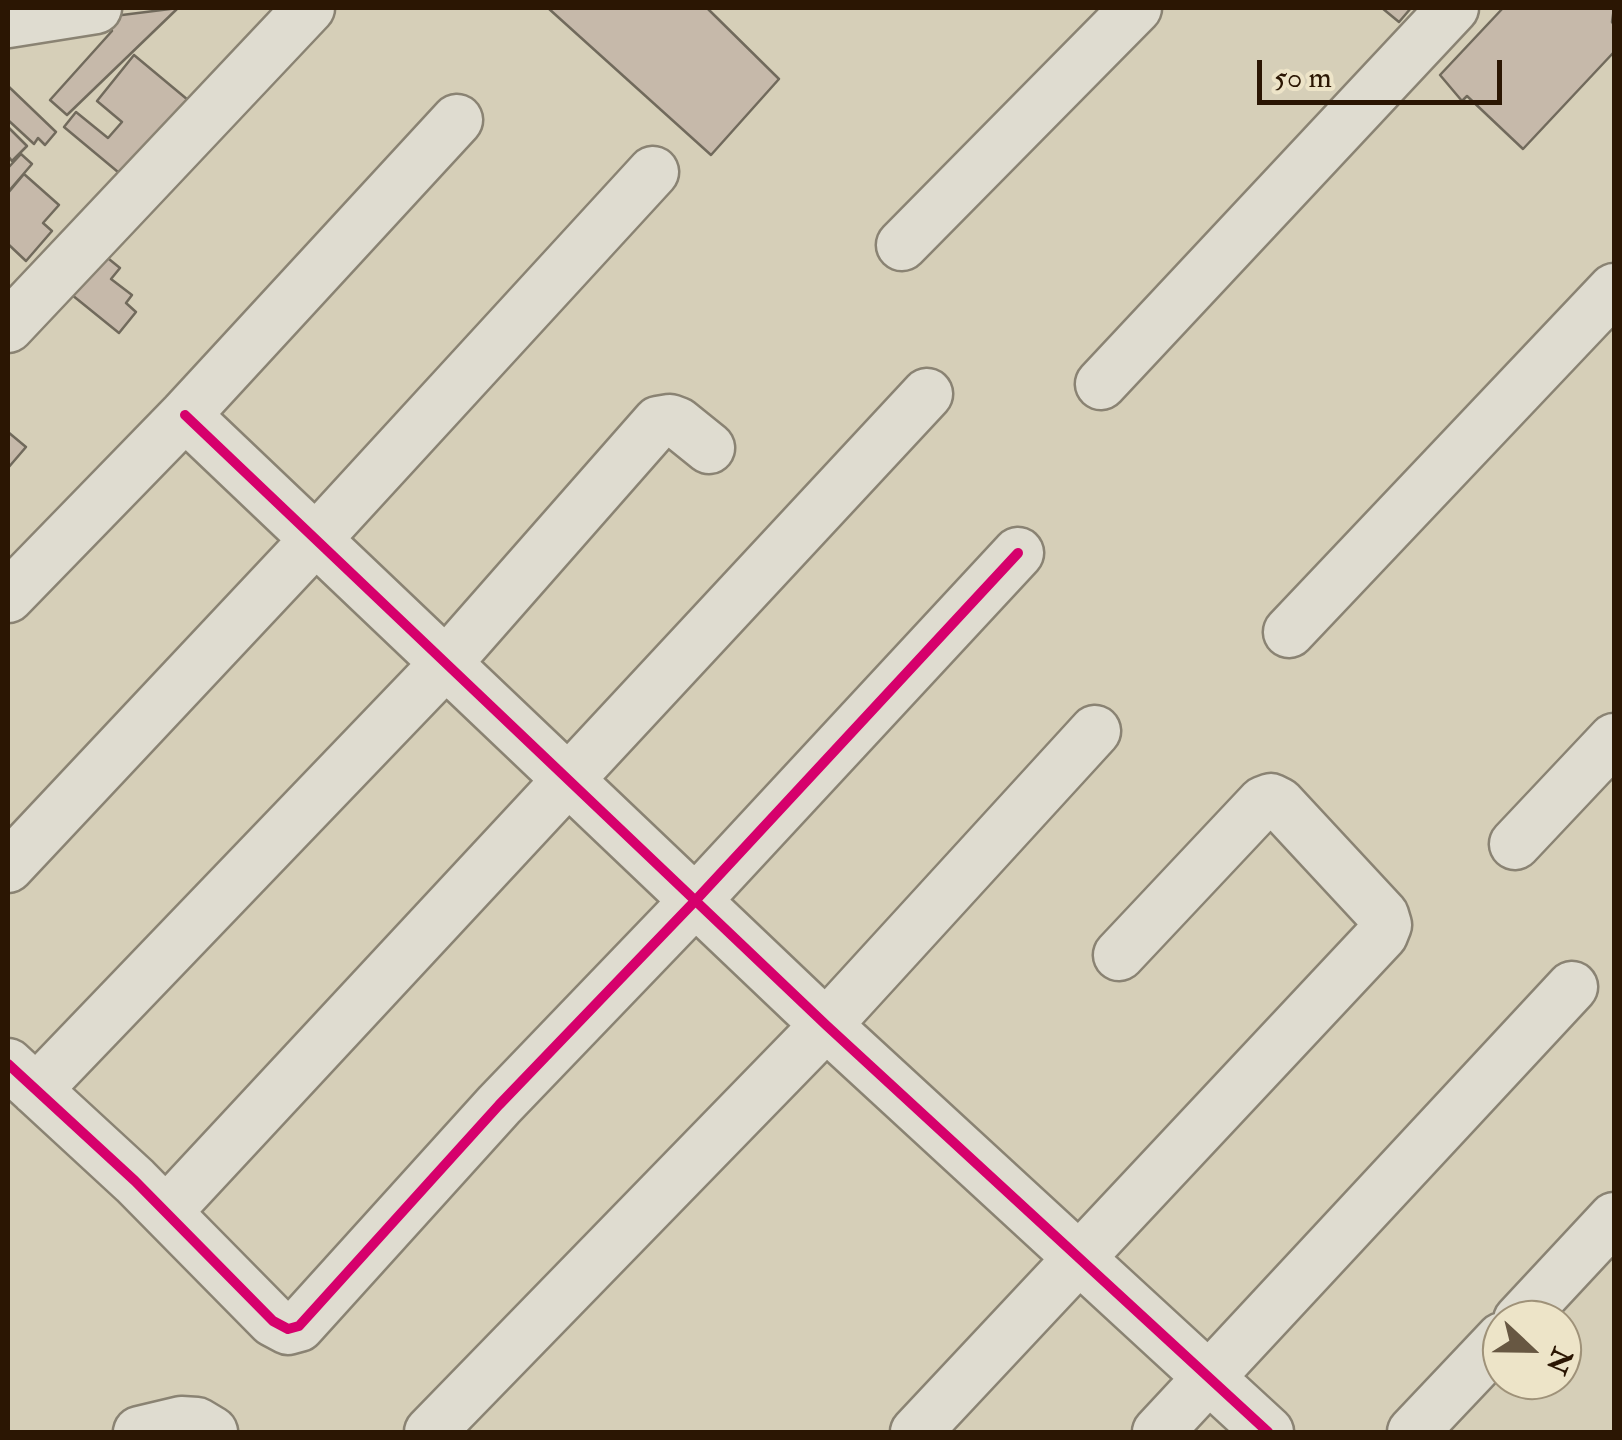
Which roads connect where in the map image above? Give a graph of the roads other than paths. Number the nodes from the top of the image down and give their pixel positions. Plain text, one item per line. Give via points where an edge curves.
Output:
1 (308, 8) edge
2 (1136, 8) edge
3 (1452, 8) edge
4 (51, 15) edge
5 (8, 62) edge
6 (457, 120) dead end
7 (653, 172) dead end
8 (902, 245) dead end
9 (1614, 289) edge
10 (8, 328) edge
11 (1102, 384) dead end
12 (927, 394) dead end
13 (186, 415) junction
14 (709, 448) dead end
15 (316, 539) junction
16 (1018, 553) dead end
17 (8, 598) edge
18 (1289, 632) dead end
19 (446, 663) junction
20 (1095, 730) dead end
21 (1614, 739) edge
22 (566, 778) junction
23 (1516, 844) dead end
24 (8, 868) edge
25 (695, 902) junction
26 (1119, 956) dead end
27 (1572, 986) dead end
28 (826, 1026) junction
29 (22, 1077) edge
30 (166, 1212) junction
31 (1614, 1218) edge
32 (1078, 1260) junction
33 (1538, 1300) edge
34 (1482, 1359) edge
35 (1209, 1378) junction
36 (139, 1432) edge
37 (212, 1432) edge
38 (430, 1432) edge
39 (916, 1432) edge
40 (1158, 1432) edge
41 (1268, 1432) edge
42 (1413, 1432) edge

1 - 10 street
2 - 8 street
3 - 11 street
4 - 5 street
6 - 13 street
7 - 15 street
9 - 18 street
12 - 22 street
13 - 15 street
13 - 17 street
14 - 19 street via 678,423 658,422
15 - 19 street
15 - 24 street
16 - 25 street
19 - 22 street
19 - 29 street
20 - 28 street
21 - 23 street
22 - 25 street
22 - 30 street
25 - 28 street
25 - 30 street via 299,1326 288,1330 273,1322
26 - 32 street via 1271,799 1386,925
27 - 35 street
28 - 32 street
28 - 38 street
29 - 30 street
31 - 33 street
32 - 35 street
32 - 39 street
34 - 42 street
35 - 40 street
35 - 41 street
36 - 37 street via 181,1422

